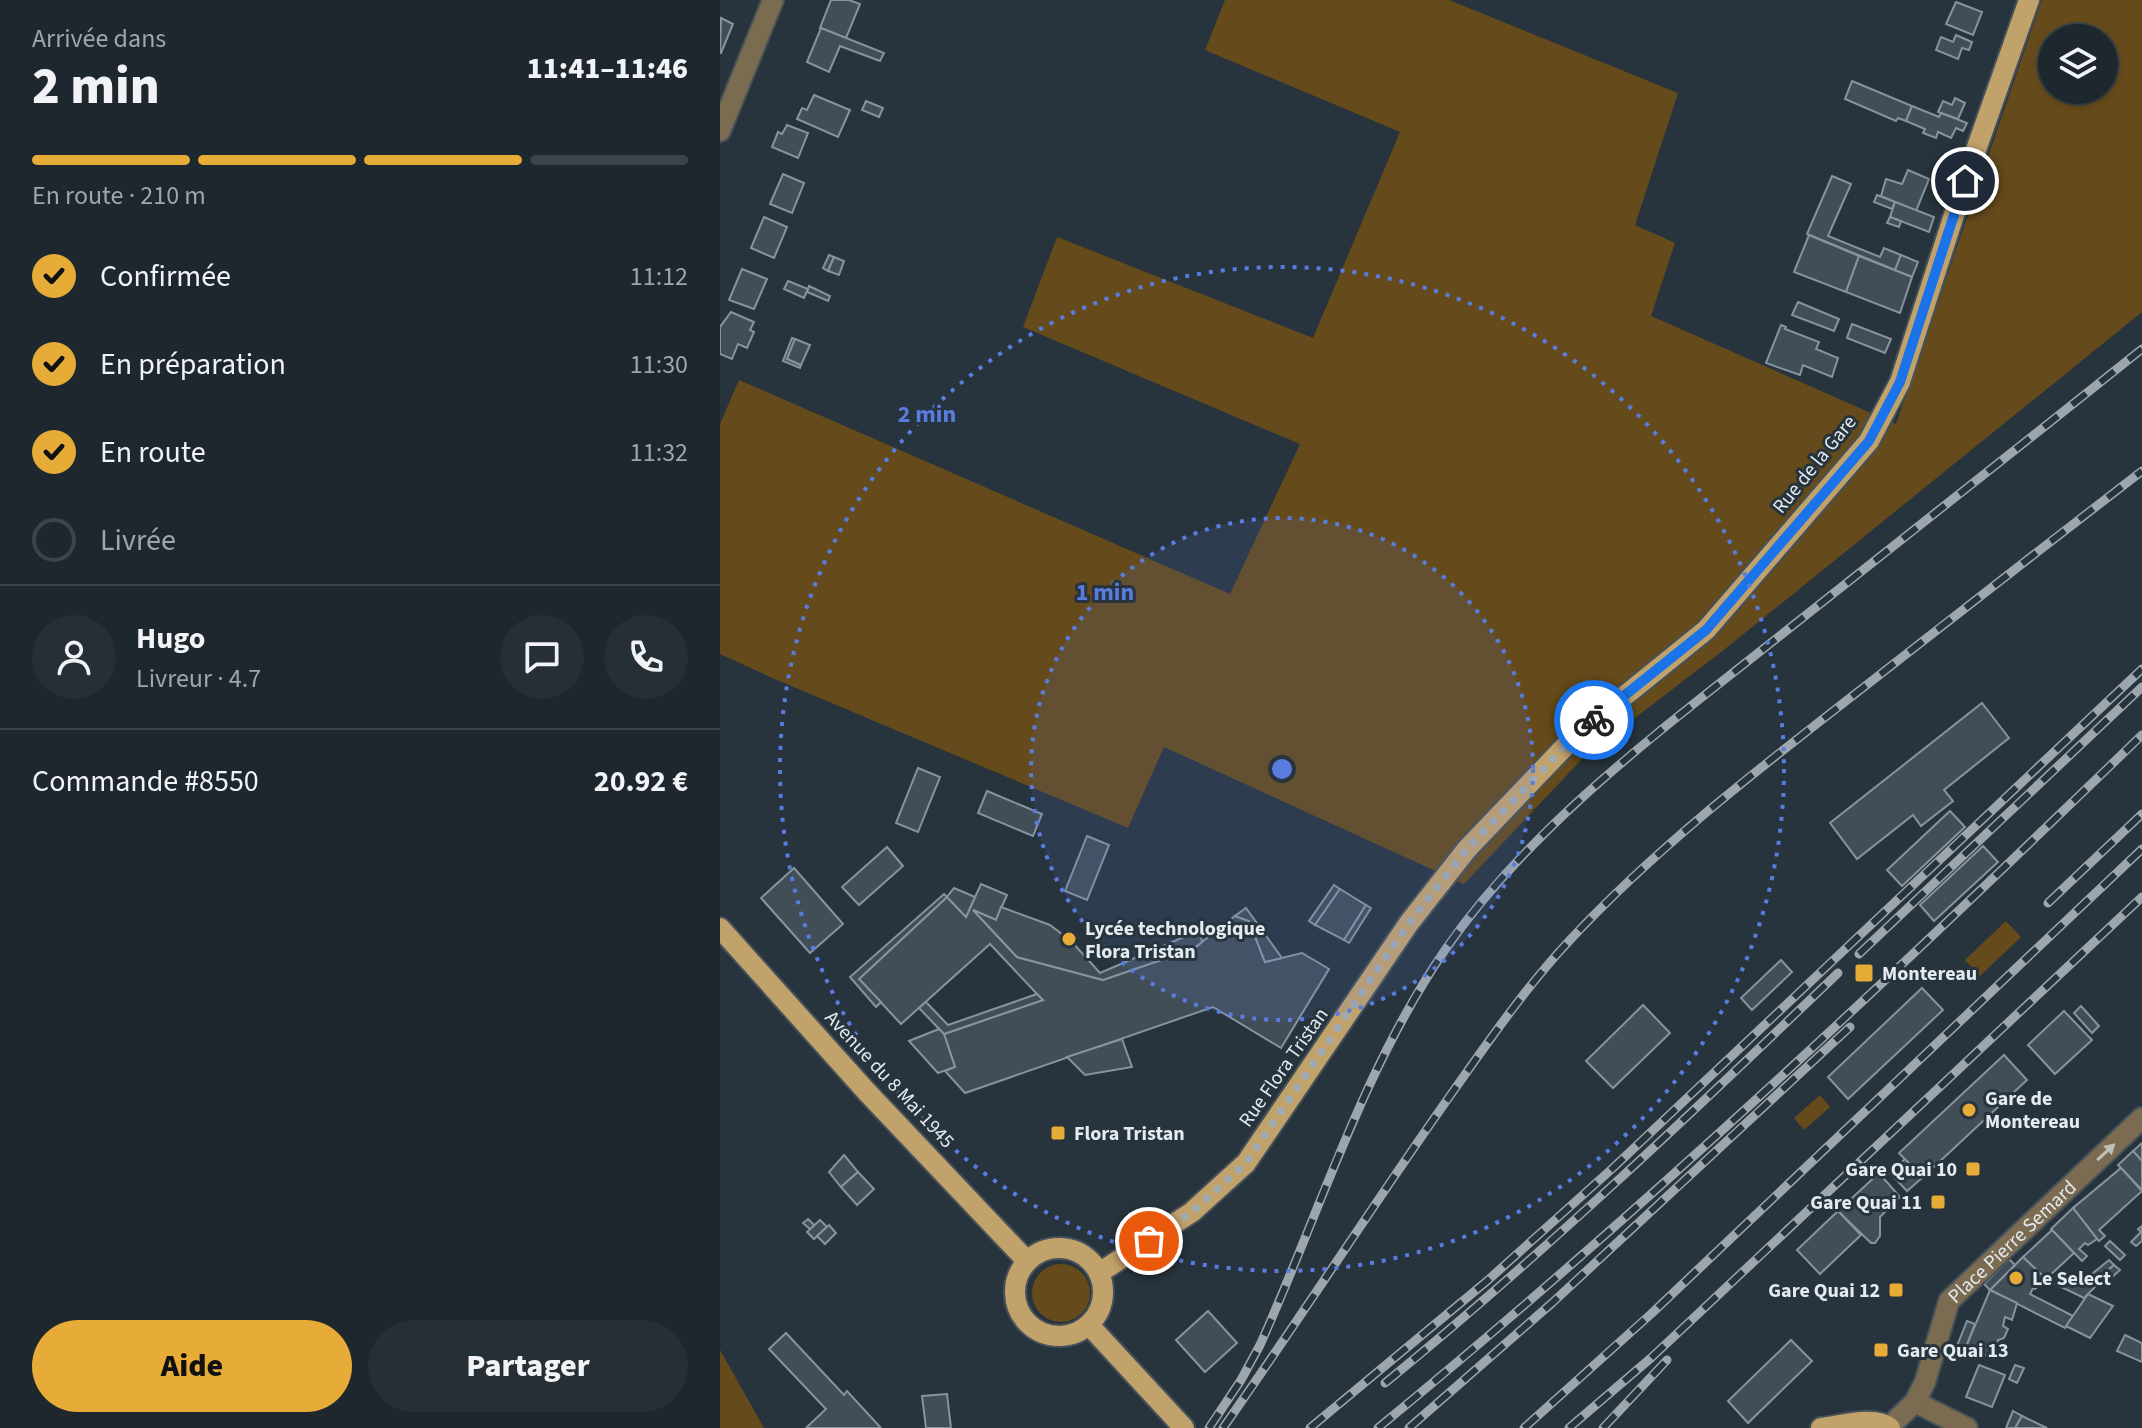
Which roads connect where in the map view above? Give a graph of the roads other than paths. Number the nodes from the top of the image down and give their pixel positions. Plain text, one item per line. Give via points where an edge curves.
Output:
1 (773, 0) edge
2 (2029, 0) edge
3 (720, 131) edge
4 (1467, 849) joint
5 (720, 928) edge
6 (2142, 1118) edge
7 (1027, 1261) junction
8 (1099, 1273) junction
9 (1089, 1325) junction
10 (1915, 1402) junction
11 (1178, 1421) edge
12 (1890, 1427) edge
13 (1821, 1428) edge
14 (1967, 1428) edge

1 - 3 street
2 - 4 main road, Rue de la Gare via 1900,382 1869,441 1706,630 1575,736
4 - 8 main road, Rue Flora Tristan via 1409,923 1246,1163 1192,1212
5 - 7 main road, Avenue du 8 Mai 1945
10 -> 6 street, Place Pierre Semard via 1949,1301
7 - 8 main road via 1039,1252 1066,1248 1091,1261
7 - 9 main road via 1014,1288 1021,1317 1032,1328 1061,1337
8 - 9 main road via 1103,1301
9 - 11 main road
10 - 12 street, Place Pierre Semard
10 - 14 street
12 - 13 main road via 1870,1421

